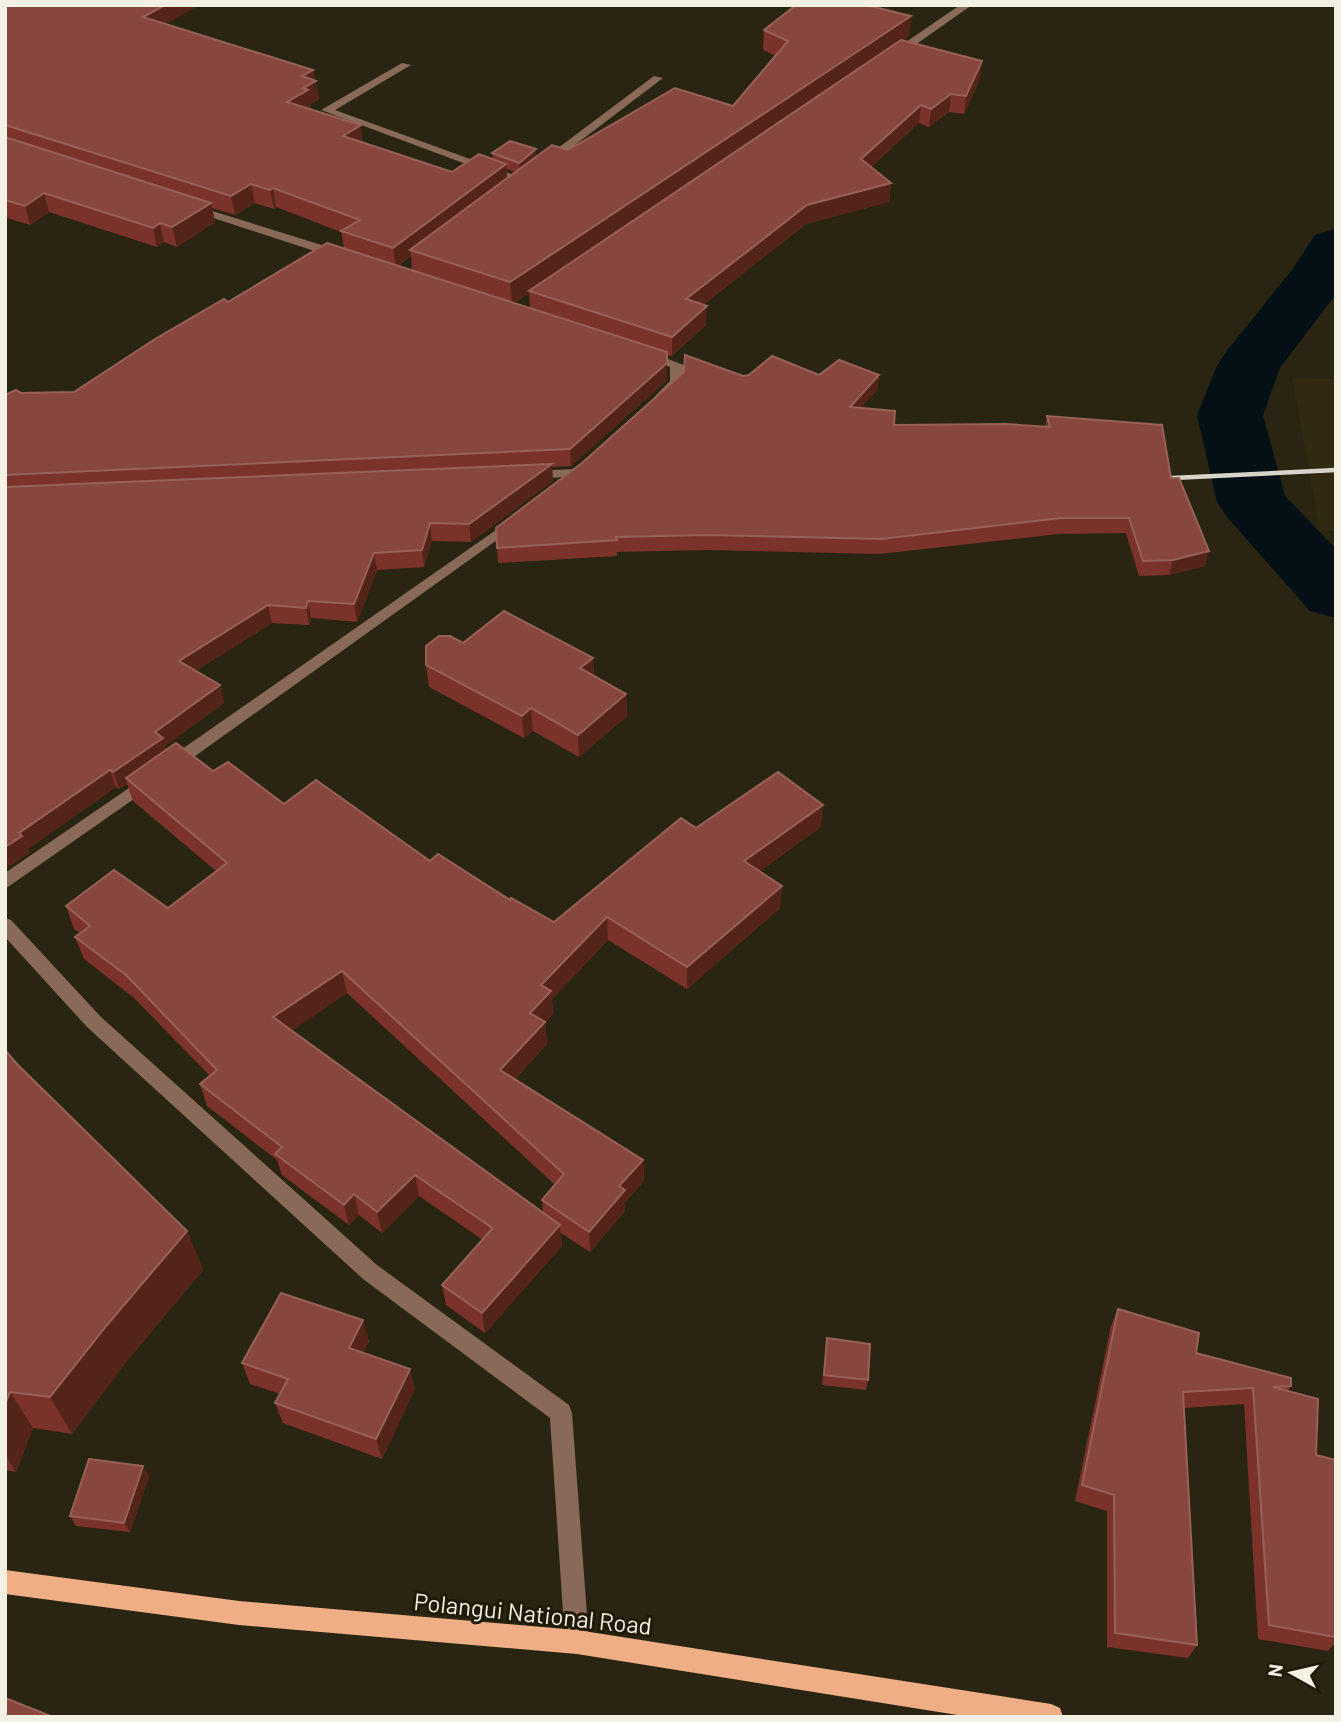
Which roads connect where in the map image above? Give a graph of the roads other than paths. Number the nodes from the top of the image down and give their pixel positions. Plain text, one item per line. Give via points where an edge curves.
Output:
1 (967, 5) edge
2 (888, 59) edge
3 (405, 65) dead end
4 (658, 78) dead end
5 (522, 181) junction
6 (511, 189) edge
7 (176, 202) edge
8 (359, 261) edge
9 (627, 348) edge
10 (647, 410) edge
11 (520, 476) edge
12 (558, 488) edge
13 (531, 509) edge
14 (5, 883) edge
15 (5, 925) edge
16 (5, 1582) edge
17 (577, 1642) junction
18 (1051, 1717) edge

1 - 2 street
3 - 5 street via 326,110
4 - 5 street
5 - 6 street
7 - 8 street
9 - 10 street via 677,365 677,382
11 - 12 street via 581,469
13 - 14 street
15 - 17 street via 94,1022 370,1272 561,1413
16 - 17 main road, Polangui National Road via 239,1612
17 - 18 main road, Polangui National Road

